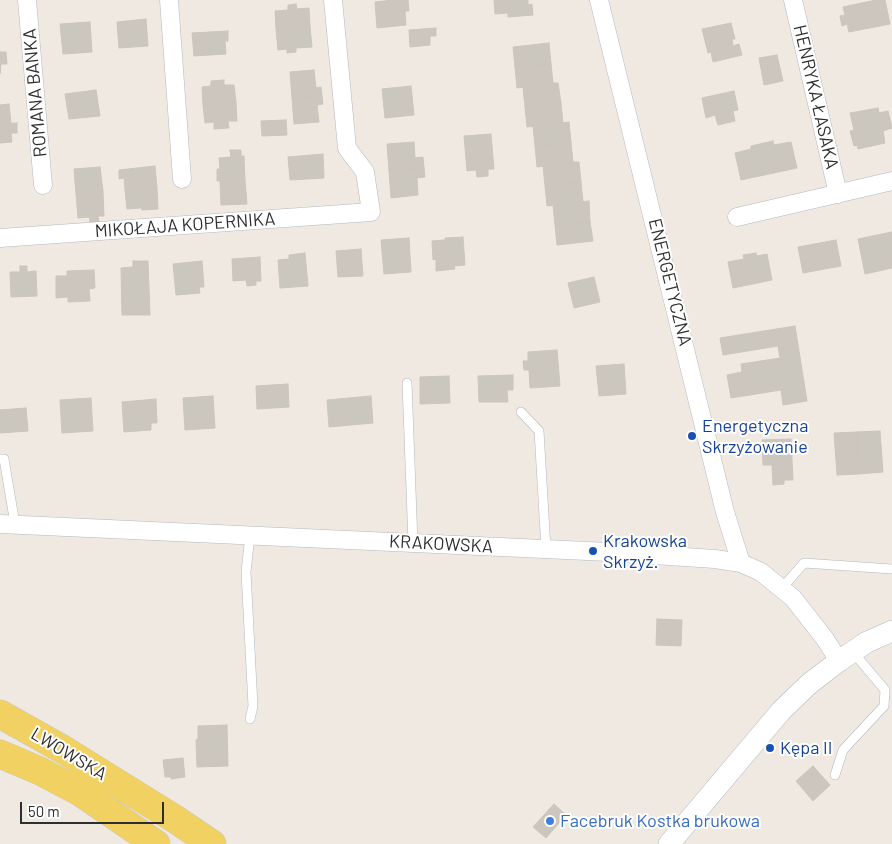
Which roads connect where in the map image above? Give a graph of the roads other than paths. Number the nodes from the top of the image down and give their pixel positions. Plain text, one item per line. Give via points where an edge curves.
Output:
1 (27, 0) edge
2 (169, 0) edge
3 (333, 0) edge
4 (599, 0) edge
5 (793, 0) edge
6 (182, 179) dead end
7 (892, 182) edge
8 (43, 186) dead end
9 (838, 194) junction
10 (737, 217) dead end
11 (0, 238) edge
12 (407, 383) dead end
13 (521, 412) dead end
14 (0, 459) edge
15 (7, 524) edge
16 (250, 535) junction
17 (413, 543) junction
18 (546, 549) junction
19 (741, 563) junction
20 (892, 569) edge
21 (782, 588) junction
22 (892, 632) edge
23 (846, 656) junction
24 (0, 714) edge
25 (250, 718) dead end
26 (0, 754) edge
27 (835, 775) dead end
28 (155, 844) edge
29 (212, 844) edge
30 (669, 844) edge

1 - 8 street, ROMANA BANKA
2 - 6 street
3 - 11 street, MIKOŁAJA KOPERNIKA via 347,148 365,172 370,212
4 - 19 street, ENERGETYCZNA via 725,512
5 - 9 street, HENRYKA ŁASAKA
7 - 9 street
9 - 10 street
12 - 17 lane
13 - 18 lane via 539,431
14 - 15 lane via 4,459
15 - 16 street, KRAKOWSKA
16 - 17 street, KRAKOWSKA
16 - 25 lane via 246,572 253,706
17 - 18 street, KRAKOWSKA
18 - 19 street, KRAKOWSKA
19 - 21 street, KRAKOWSKA via 761,572
20 - 21 lane via 804,563
21 - 23 street, KRAKOWSKA
22 - 23 street via 867,642
23 - 27 lane via 885,690 884,706 843,750
23 - 30 street via 781,710
24 - 29 main road, LWOWSKA via 64,750
26 - 28 main road, LWOWSKA via 80,792

